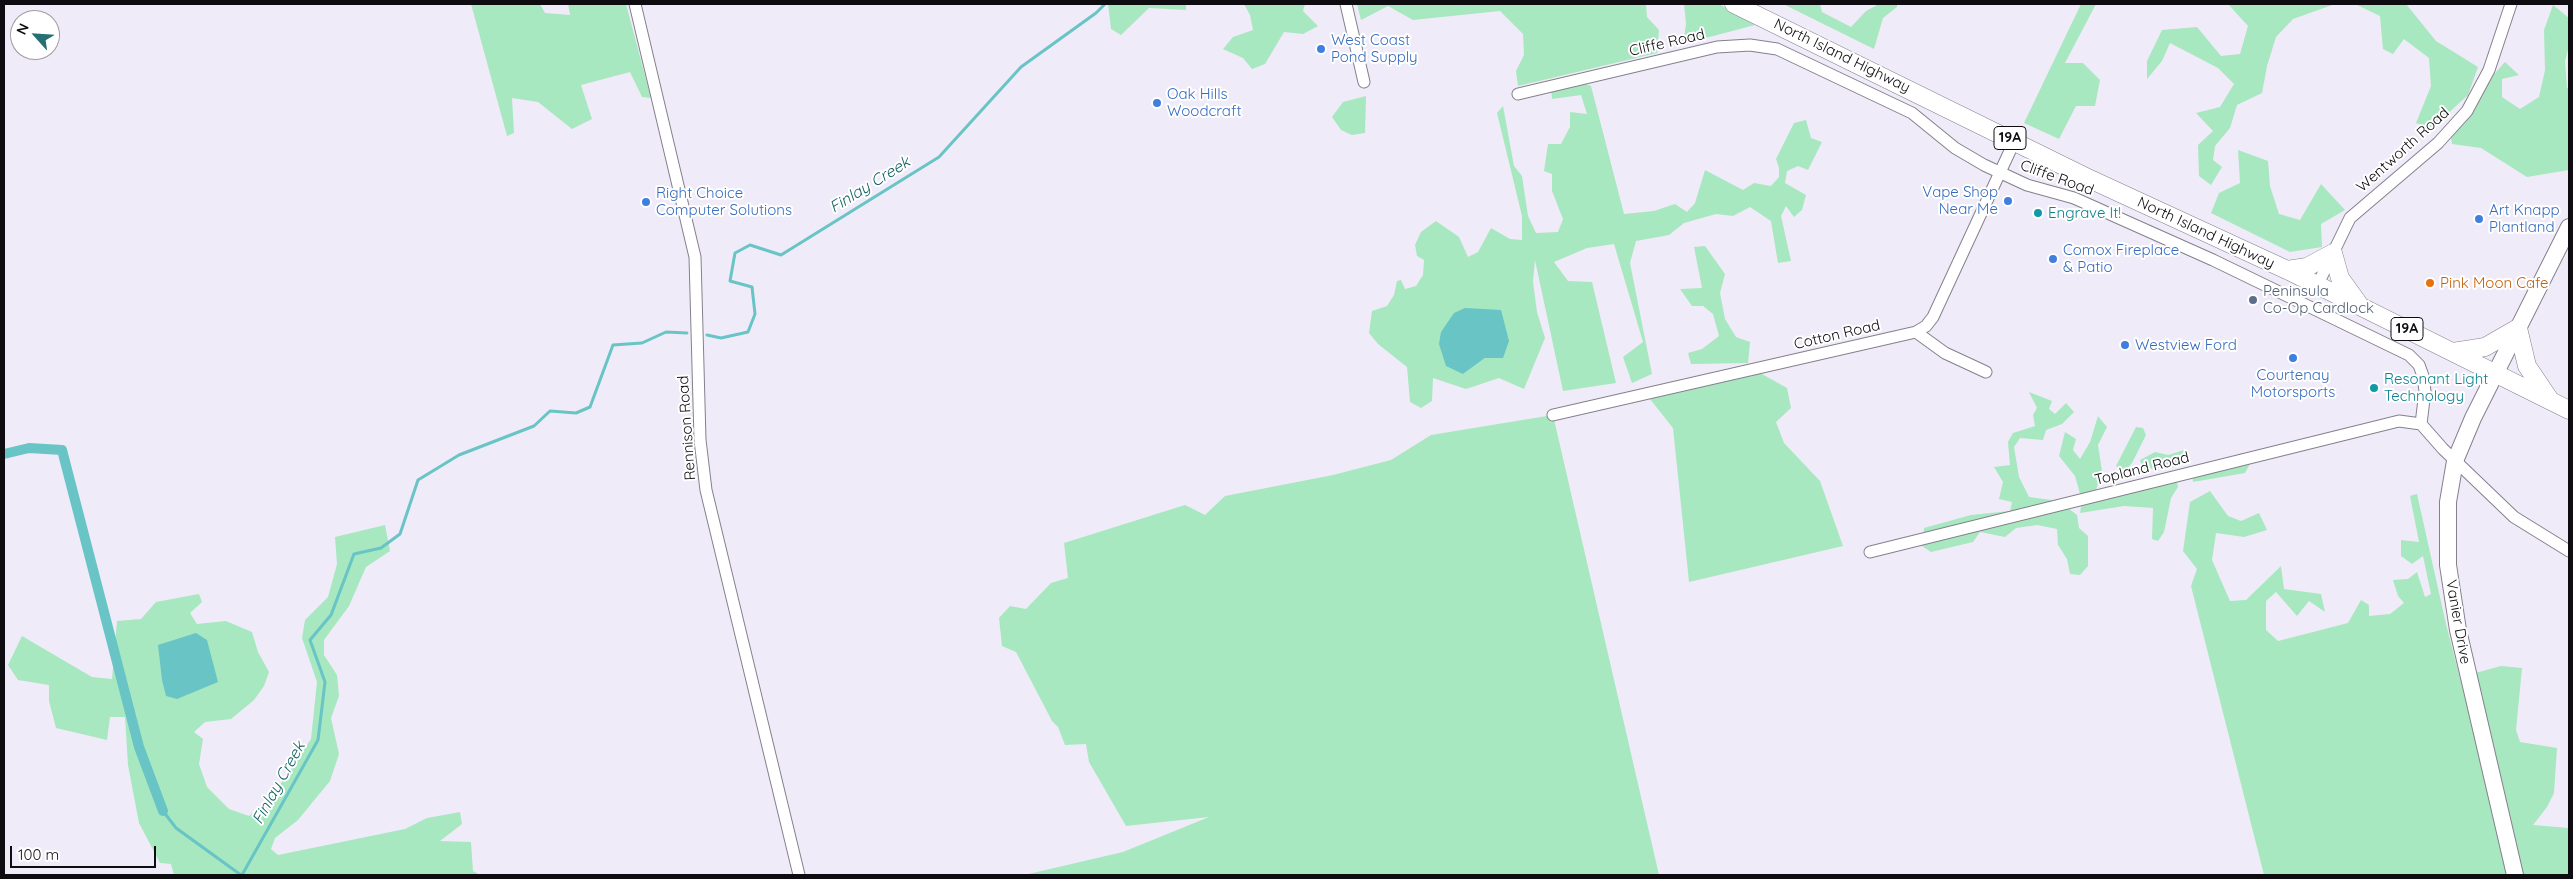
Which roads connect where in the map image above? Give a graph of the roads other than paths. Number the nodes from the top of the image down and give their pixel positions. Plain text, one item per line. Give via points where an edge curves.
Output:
1 (635, 4) edge
2 (1346, 4) edge
3 (1734, 4) edge
4 (2511, 4) edge
5 (1364, 82) dead end
6 (1518, 94) dead end
7 (2015, 140) junction
8 (2000, 173) junction
9 (2569, 227) edge
10 (2333, 253) junction
11 (2287, 270) junction
12 (2317, 286) junction
13 (2361, 307) junction
14 (2518, 328) junction
15 (1916, 332) junction
16 (2453, 352) junction
17 (1986, 372) dead end
18 (2495, 373) junction
19 (2550, 401) junction
20 (2569, 410) edge
21 (1552, 415) dead end
22 (2422, 424) junction
23 (2455, 461) junction
24 (2569, 551) edge
25 (1870, 552) dead end
26 (799, 875) edge
27 (2515, 875) edge

1 - 26 street, Rennison Road via 695,257 700,440 706,490
2 - 5 street
3 - 7 main road, North Island Highway / 19A
4 - 10 street, Wentworth Road via 2489,70 2467,111 2438,143 2350,218
6 - 8 street, Cliffe Road via 1717,47 1750,45 1777,49 1912,113 1955,148
7 - 8 street
7 - 11 main road, North Island Highway / 19A via 2092,180
8 - 15 street via 1933,317
8 - 22 street, Cliffe Road via 2027,185 2074,198 2213,260 2405,353 2419,365 2423,376
9 - 14 street, Vanier Drive
10 - 11 main road via 2306,267
10 - 12 street, Wentworth Road
10 - 13 main road via 2340,278
11 - 12 main road, North Island Highway / 19A
12 - 13 main road, North Island Highway / 19A
13 - 16 main road, North Island Highway / 19A
14 - 16 main road via 2485,347
14 - 18 street, Vanier Drive
14 - 19 main road via 2527,366
15 - 17 street via 1945,353
15 - 21 street, Cotton Road
16 - 18 main road, North Island Highway / 19A
18 - 19 main road, North Island Highway / 19A
18 - 23 street, Vanier Drive
19 - 20 main road, North Island Highway / 19A
22 - 23 street
22 - 25 street, Topland Road via 2400,421
23 - 24 street via 2514,517
23 - 27 street, Vanier Drive via 2448,502 2448,565 2452,598

